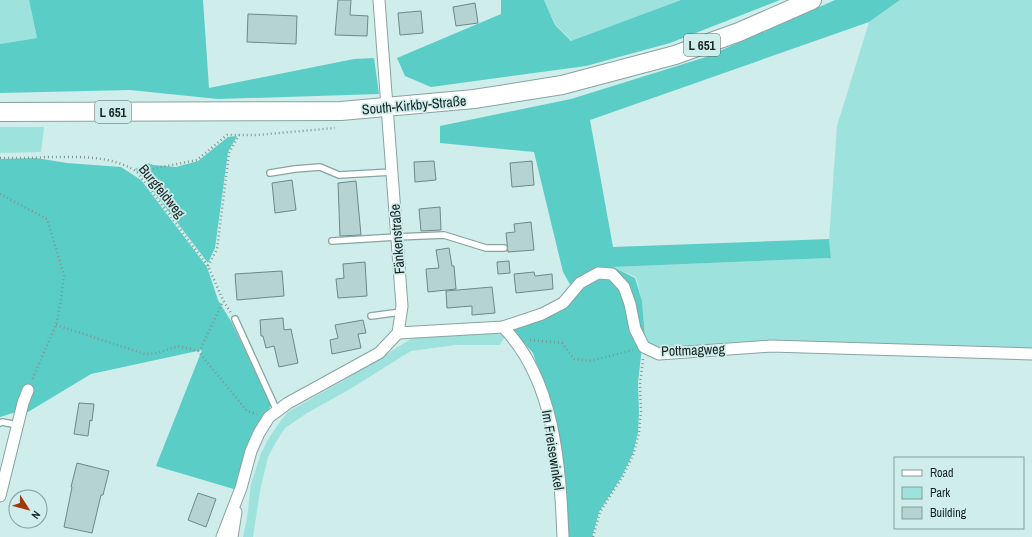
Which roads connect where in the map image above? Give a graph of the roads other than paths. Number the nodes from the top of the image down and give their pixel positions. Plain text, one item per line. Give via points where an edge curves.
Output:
1 (380, 0) edge
2 (812, 0) edge
3 (386, 108) junction
4 (0, 112) edge
5 (392, 172) junction
6 (270, 173) dead end
7 (396, 237) junction
8 (332, 241) dead end
9 (504, 248) dead end
10 (401, 312) junction
11 (371, 316) dead end
12 (235, 319) road end
13 (503, 327) junction
14 (398, 333) junction
15 (1032, 354) edge
16 (28, 390) road end
17 (273, 414) junction
18 (0, 423) edge
19 (18, 426) junction
20 (241, 488) junction
21 (0, 496) edge
22 (222, 537) edge
23 (232, 537) edge
24 (563, 537) edge

1 - 3 street, Fänkenstraße
2 - 3 main road, South-Kirkby-Straße / L 651 via 739,32 675,55 562,85 474,99
3 - 4 main road, South-Kirkby-Straße / L 651 via 326,111
3 - 5 street, Fänkenstraße
5 - 6 lane via 339,175 320,168
5 - 7 street, Fänkenstraße
7 - 8 lane
7 - 9 lane via 444,235 486,248
7 - 10 street, Fänkenstraße
10 - 11 lane
10 - 14 street, Fänkenstraße
12 - 17 lane
13 - 14 street, Pottmagweg
13 - 15 street, Pottmagweg via 542,314 563,303 580,283 598,272 612,274 624,287 635,329 644,347 659,354 771,346
13 - 24 street, Im Freisewinkel via 525,354 546,406 560,490
14 - 17 street via 379,353
16 - 19 street
17 - 20 street via 259,433 251,451
18 - 19 lane
19 - 21 street
20 - 22 street
20 - 23 street

